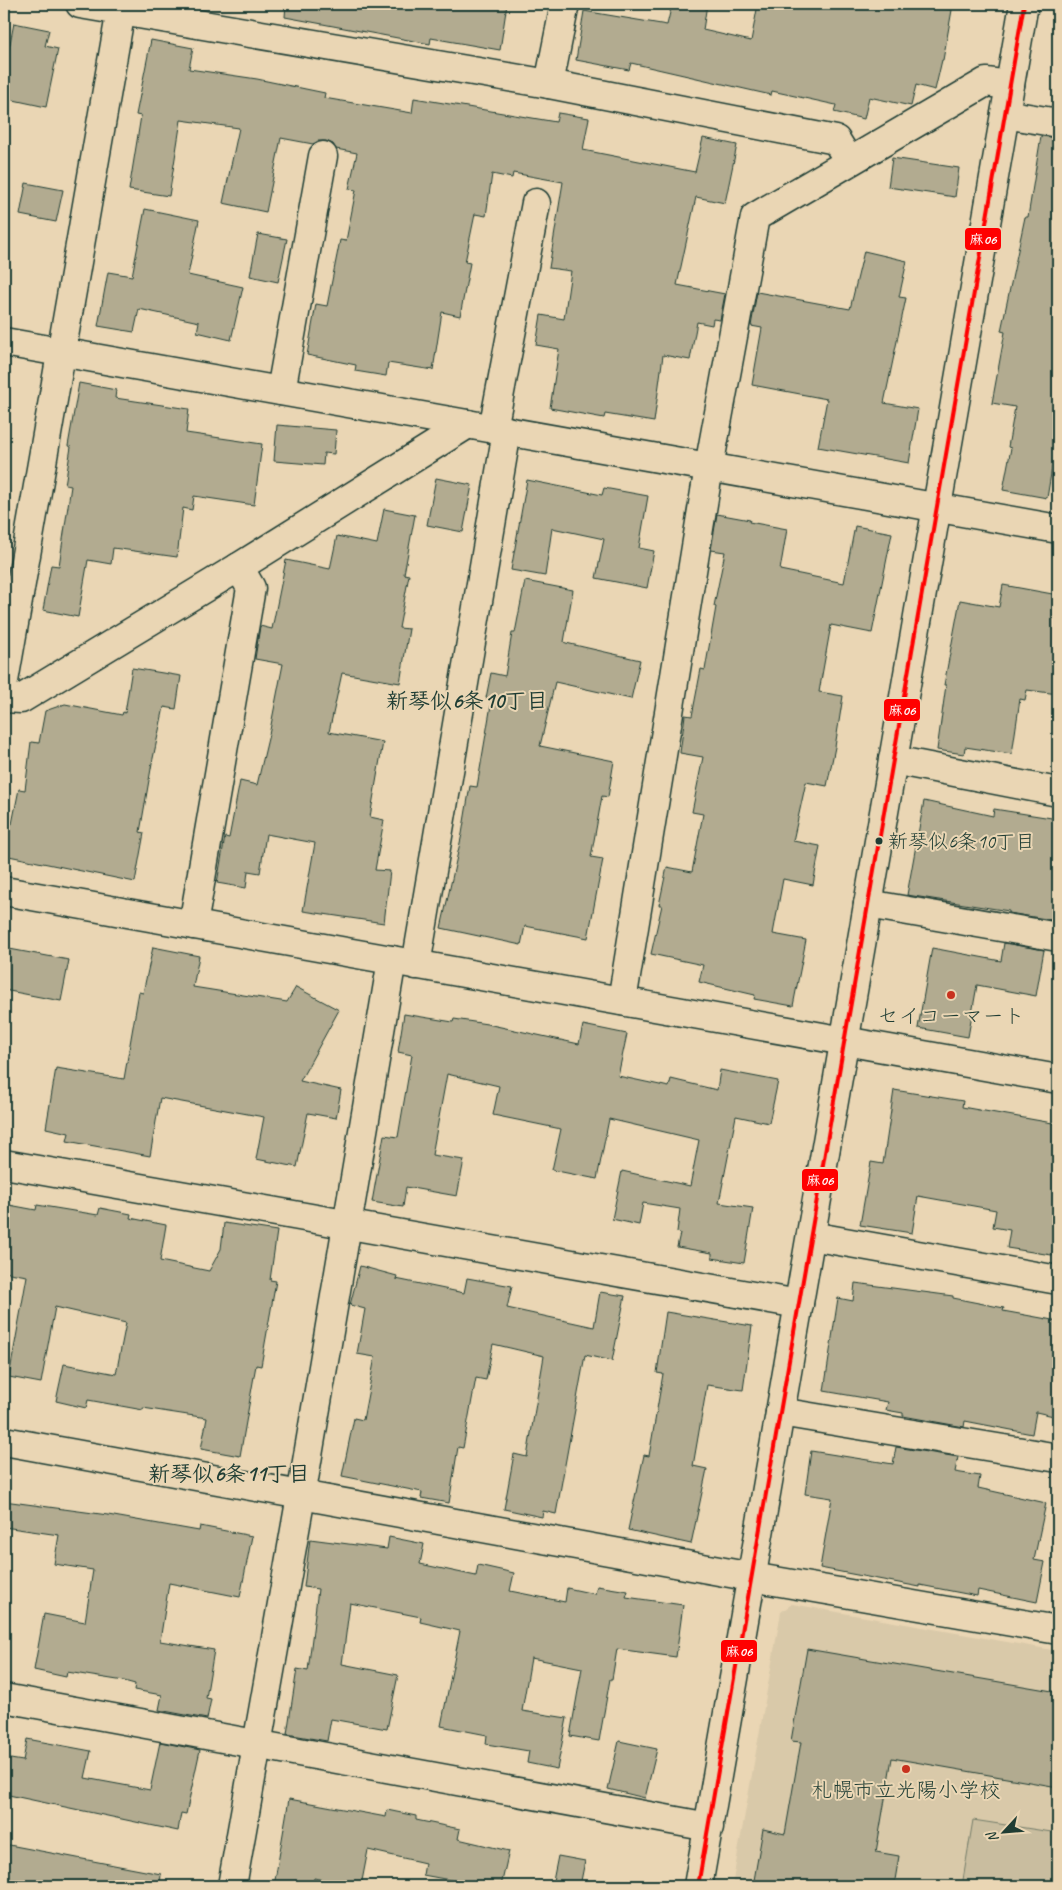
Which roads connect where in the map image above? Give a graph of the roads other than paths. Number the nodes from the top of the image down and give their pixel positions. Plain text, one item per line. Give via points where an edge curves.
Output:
1 (80, 4) edge
2 (564, 4) edge
3 (1024, 4) edge
4 (121, 7) edge
5 (550, 84) junction
6 (1010, 85) junction
7 (1005, 114) junction
8 (1058, 123) edge
9 (323, 156) dead end
10 (849, 161) junction
11 (536, 203) dead end
12 (4, 342) edge
13 (62, 352) junction
14 (281, 391) junction
15 (489, 428) junction
16 (709, 467) junction
17 (937, 508) junction
18 (1058, 529) edge
19 (239, 567) junction
20 (9, 618) edge
21 (4, 681) edge
22 (4, 698) edge
23 (893, 760) junction
24 (1058, 792) edge
25 (4, 891) edge
26 (868, 904) junction
27 (193, 925) junction
28 (1058, 937) edge
29 (404, 962) junction
30 (622, 1001) junction
31 (844, 1041) junction
32 (1058, 1079) edge
33 (4, 1164) edge
34 (347, 1224) junction
35 (811, 1236) junction
36 (1058, 1280) edge
37 (799, 1304) junction
38 (780, 1412) junction
39 (4, 1441) edge
40 (1058, 1458) edge
41 (302, 1494) junction
42 (752, 1577) junction
43 (1058, 1630) edge
44 (4, 1698) edge
45 (257, 1744) junction
46 (709, 1827) junction
47 (232, 1886) edge
48 (698, 1886) edge

1 - 4 street
2 - 5 street
3 - 6 street
4 - 5 street
4 - 13 street
5 - 10 street via 836,140
6 - 7 street
6 - 10 street via 986,82
7 - 8 street
7 - 17 street
9 - 14 street
10 - 16 street via 755,217
11 - 15 street
12 - 13 street
13 - 14 street
13 - 20 street
14 - 15 street
15 - 16 street
15 - 19 street
15 - 29 street
16 - 17 street
16 - 30 street
17 - 18 street
17 - 23 street
19 - 22 street via 21,699
19 - 27 street via 251,588
20 - 21 street
23 - 24 street
23 - 26 street
25 - 27 street
26 - 28 street
26 - 31 street
27 - 29 street
29 - 30 street
29 - 34 street
30 - 31 street
31 - 32 street
31 - 35 street
33 - 34 street
34 - 37 street
34 - 41 street
35 - 36 street
35 - 37 street
37 - 38 street
38 - 40 street
38 - 42 street
39 - 41 street
41 - 42 street
41 - 45 street
42 - 43 street
42 - 46 street
44 - 45 street
45 - 46 street
45 - 47 street
46 - 48 street

